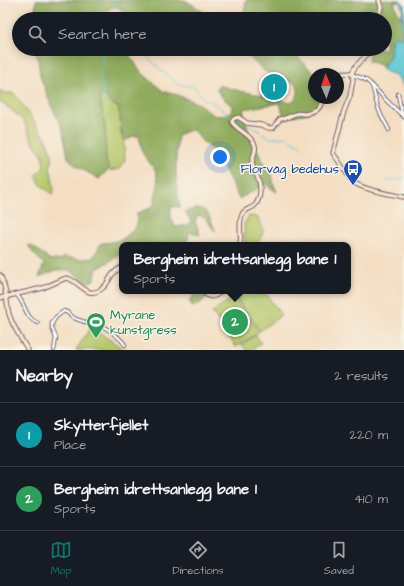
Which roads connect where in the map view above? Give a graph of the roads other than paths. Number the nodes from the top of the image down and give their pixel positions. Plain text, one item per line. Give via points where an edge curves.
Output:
1 (379, 0) edge
2 (380, 12) edge
3 (365, 56) edge
4 (344, 74) edge
5 (352, 74) junction
6 (372, 84) junction
7 (398, 94) dead end
8 (322, 104) edge
9 (403, 116) edge
10 (389, 130) dead end
11 (404, 198) edge
12 (240, 242) edge
13 (119, 270) edge
14 (0, 275) edge
15 (16, 294) junction
16 (206, 294) edge
17 (218, 294) edge
18 (6, 296) junction
19 (0, 298) edge
20 (38, 323) dead end
21 (125, 345) dead end
22 (28, 350) edge
23 (54, 350) edge

1 - 2 street
3 - 5 street via 354,67
4 - 5 street
5 - 6 street
5 - 11 street via 350,96 334,154 356,184
6 - 9 street
6 - 10 street via 379,111
7 - 9 street
8 - 12 street via 305,114 296,114 280,120 273,128 247,123 238,117 233,119 234,125 248,135 255,145 252,164 260,189 256,204 242,213
13 - 15 street via 98,292 85,290 70,278 66,278 43,288
14 - 18 street
15 - 18 street
15 - 20 street via 28,317
16 - 17 street via 210,297
18 - 19 street
18 - 22 street via 11,320
21 - 23 street via 120,338 101,325 74,318 64,311 52,323 56,338

